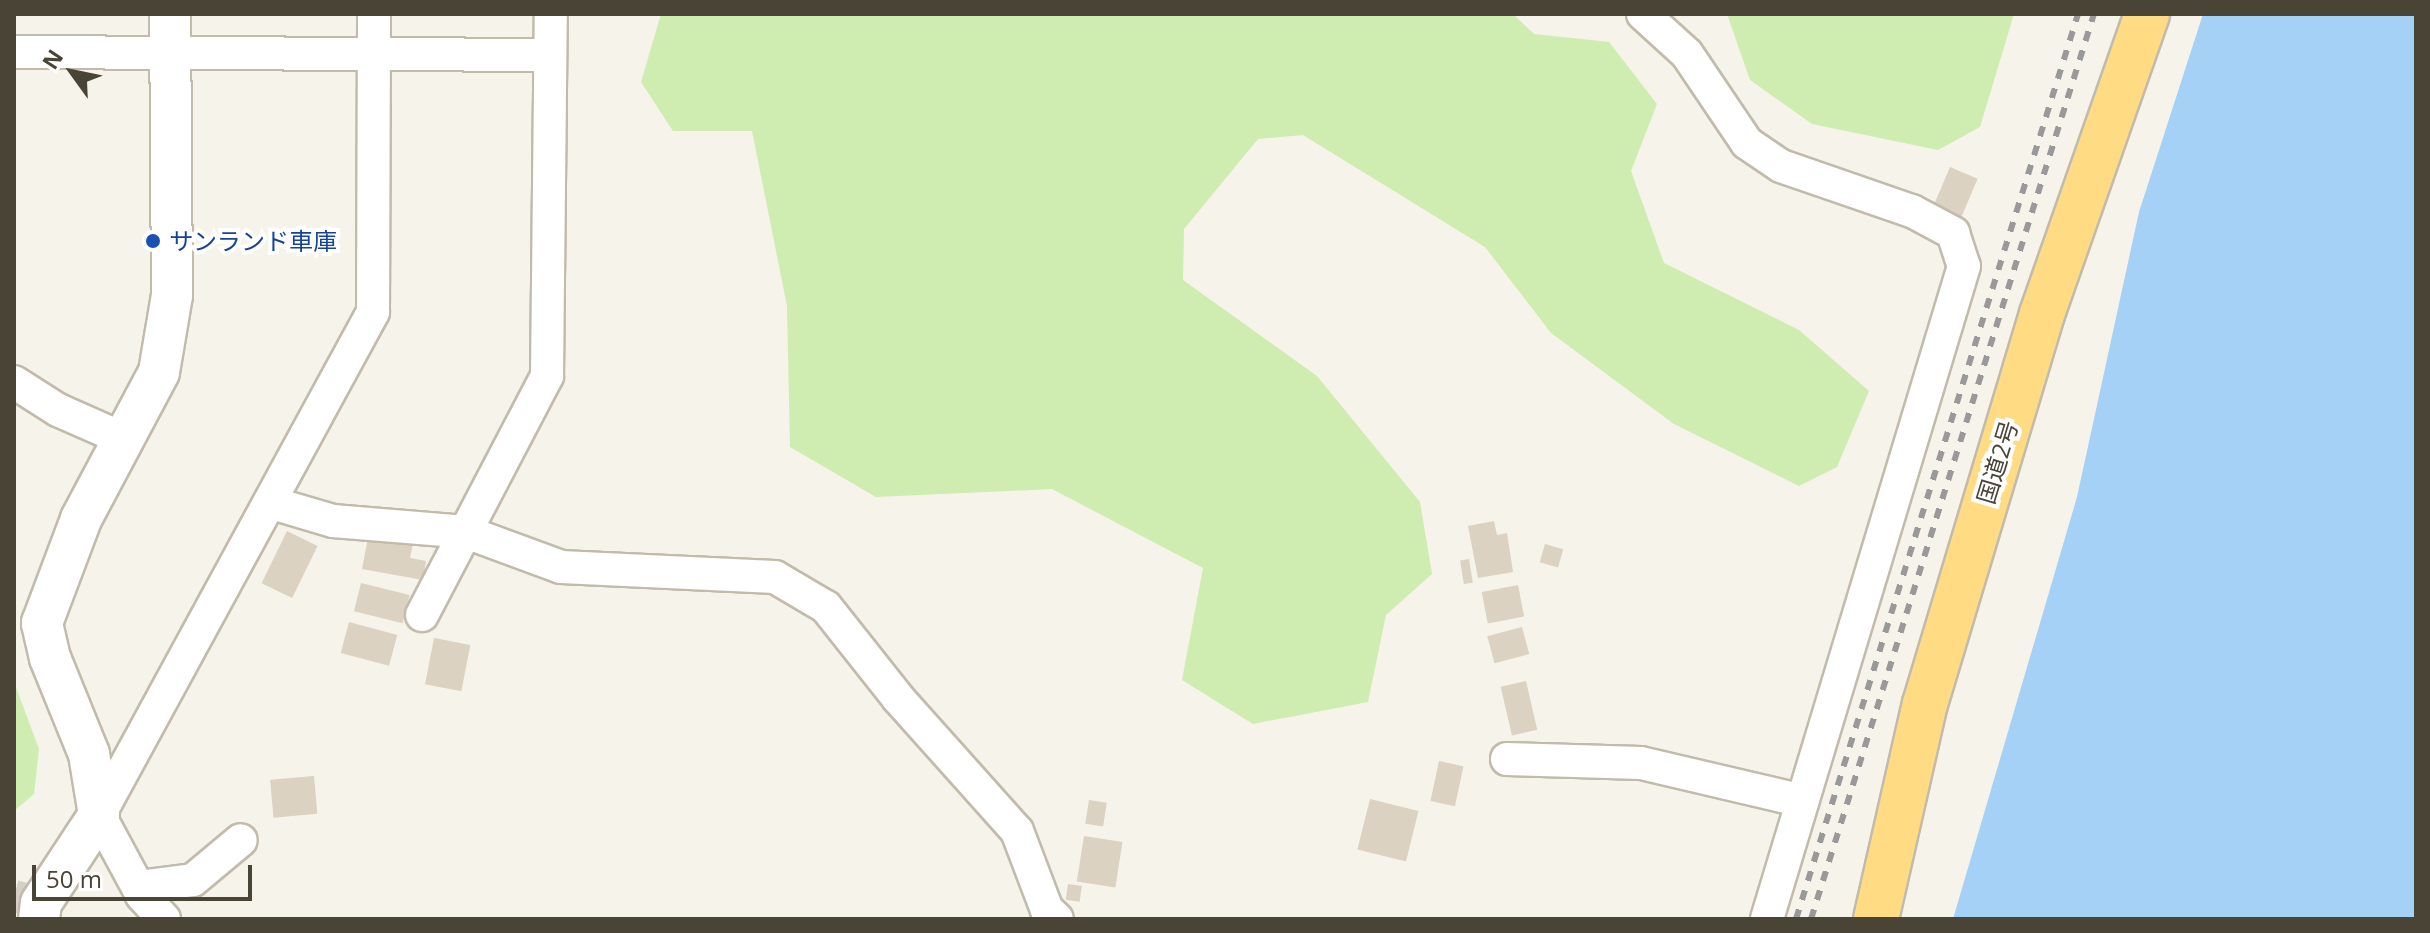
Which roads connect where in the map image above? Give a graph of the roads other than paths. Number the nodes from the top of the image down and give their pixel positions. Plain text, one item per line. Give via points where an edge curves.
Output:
1 (374, 14) edge
2 (551, 14) edge
3 (1643, 14) edge
4 (2147, 14) edge
5 (170, 32) edge
6 (14, 52) edge
7 (550, 55) junction
8 (374, 56) junction
9 (14, 382) edge
10 (126, 440) junction
11 (272, 503) junction
12 (466, 532) junction
13 (422, 615) dead end
14 (1507, 759) dead end
15 (1803, 801) junction
16 (99, 815) junction
17 (241, 840) dead end
18 (138, 887) junction
19 (39, 919) edge
20 (164, 919) edge
21 (1057, 919) edge
22 (1767, 919) edge
23 (1876, 919) edge

1 - 8 street
2 - 7 street
3 - 15 street via 1687,54 1747,143 1781,166 1912,211 1953,233 1964,266
4 - 23 highway, 国道2号 via 2037,329 1925,704
5 - 6 street
5 - 8 street
5 - 10 street via 172,295 159,372
7 - 8 street
7 - 12 street via 547,376
8 - 11 street via 373,312
9 - 10 street via 58,410
10 - 16 street via 81,519 42,623 50,658 89,754
11 - 12 street via 333,521
11 - 16 street
12 - 13 street
12 - 21 street via 561,567 775,577 826,607 898,698 1017,831 1047,910
14 - 15 street via 1641,763
15 - 22 street
16 - 18 street
16 - 19 street via 41,903
17 - 18 street via 193,880
18 - 20 street

